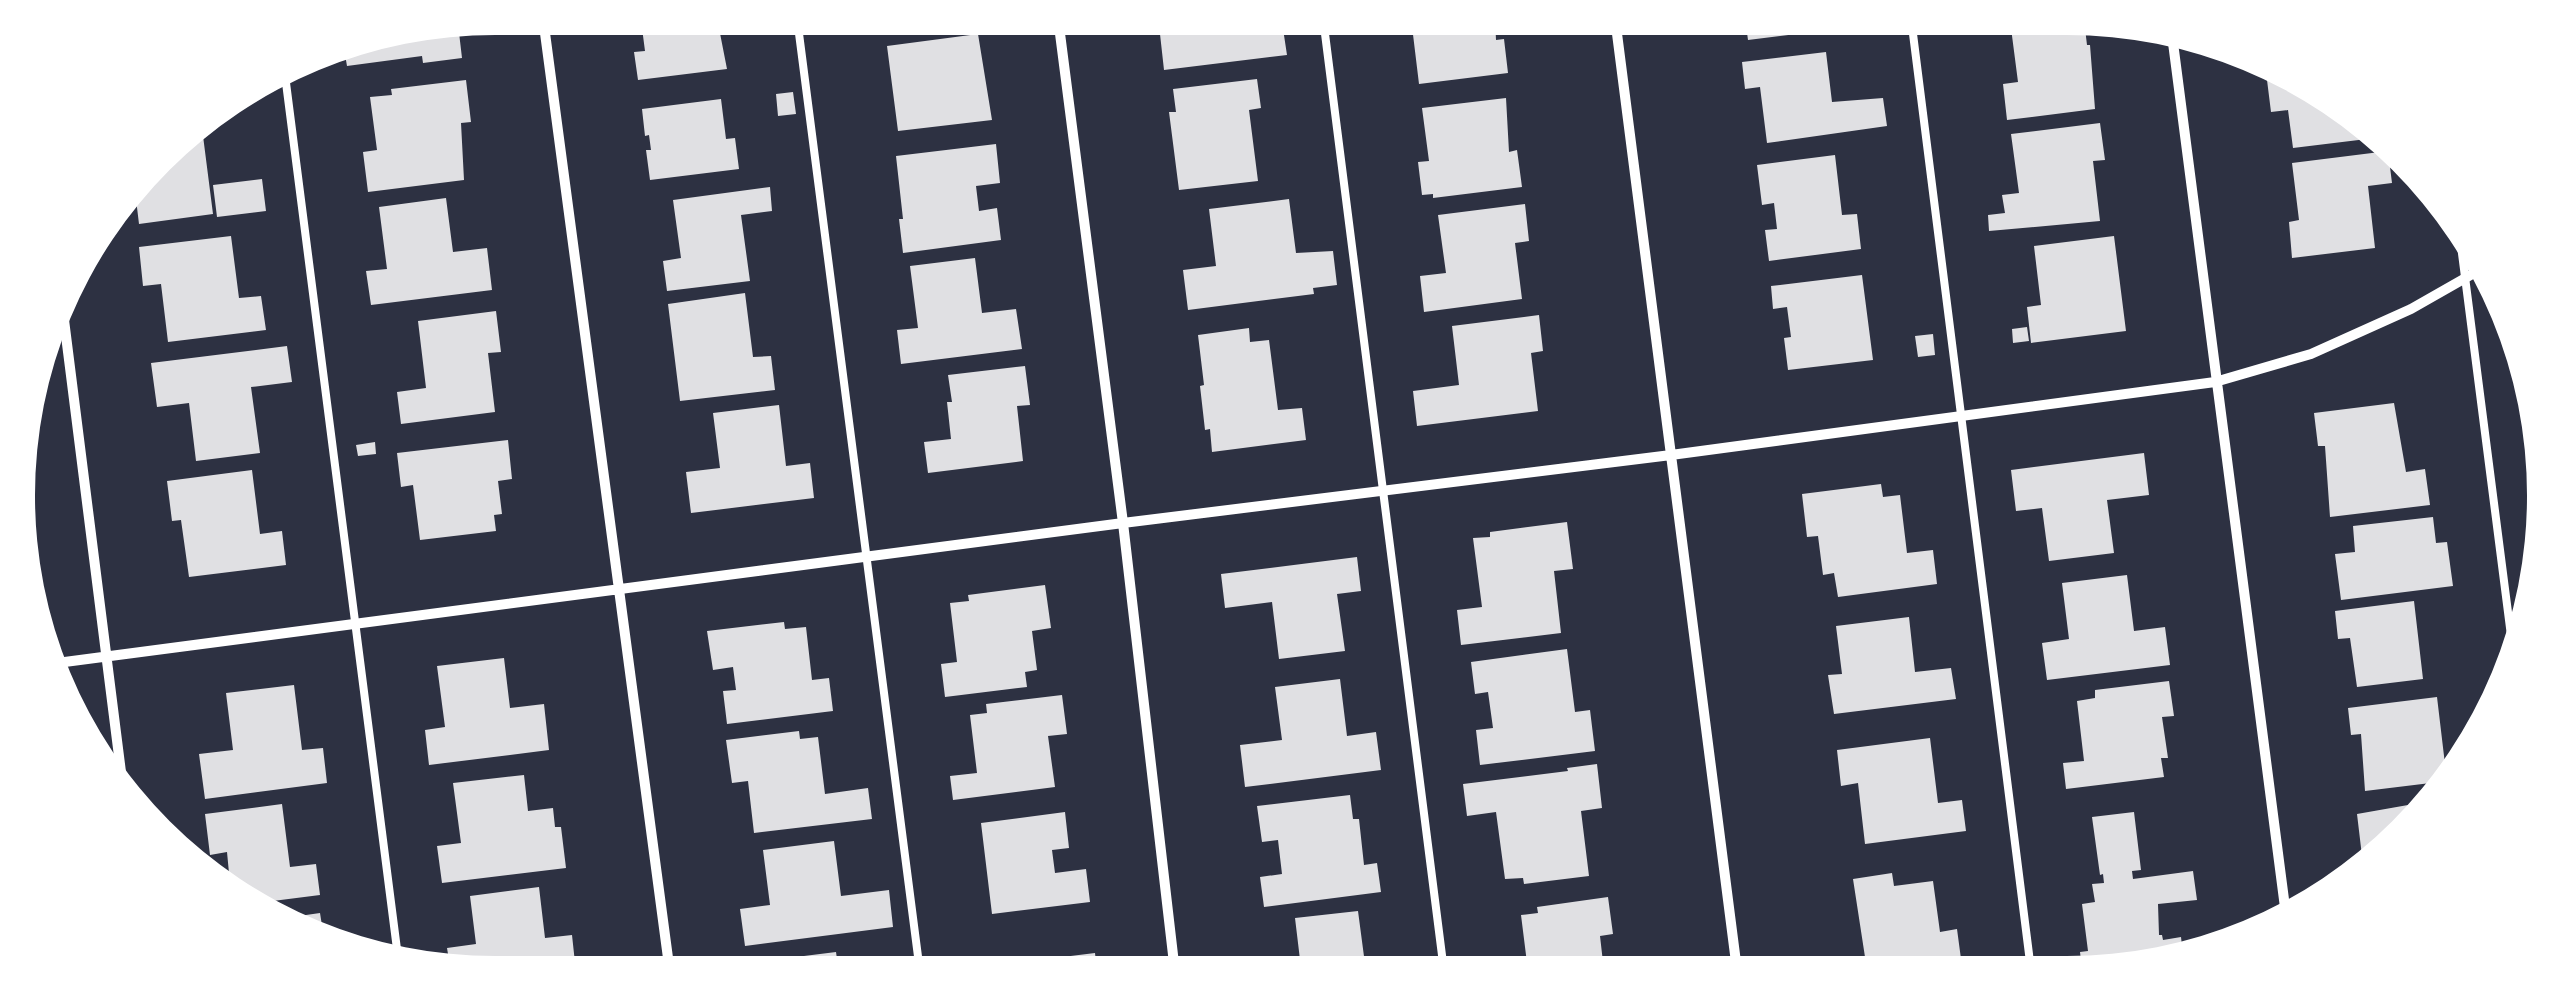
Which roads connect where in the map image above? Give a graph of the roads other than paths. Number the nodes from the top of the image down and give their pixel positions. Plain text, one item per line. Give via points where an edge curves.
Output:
1 (545, 35) edge
2 (799, 35) edge
3 (1060, 35) edge
4 (1324, 35) edge
5 (1618, 35) edge
6 (1912, 35) edge
7 (2174, 48) edge
8 (287, 85) edge
9 (2463, 262) edge
10 (2471, 275) edge
11 (2465, 278) junction
12 (65, 331) edge
13 (2215, 382) junction
14 (1962, 415) junction
15 (1671, 456) junction
16 (1380, 490) junction
17 (1123, 523) junction
18 (866, 557) junction
19 (619, 589) junction
20 (2509, 622) edge
21 (355, 624) junction
22 (108, 656) junction
23 (66, 662) edge
24 (120, 761) edge
25 (2284, 901) edge
26 (396, 945) edge
27 (668, 956) edge
28 (918, 956) edge
29 (1173, 956) edge
30 (1442, 956) edge
31 (1735, 956) edge
32 (2029, 956) edge

1 - 19 street
2 - 18 lane
3 - 17 street
4 - 16 lane
5 - 15 street
6 - 14 lane
7 - 13 street
8 - 21 lane
9 - 11 lane
10 - 11 street
11 - 13 street via 2311,354
11 - 20 lane
12 - 22 street
13 - 14 street
13 - 25 street
14 - 15 street
14 - 32 lane
15 - 16 street
15 - 31 street
16 - 17 street
16 - 30 lane
17 - 18 street
17 - 29 street
18 - 19 street
18 - 28 lane
19 - 21 street
19 - 27 street
21 - 22 street
21 - 26 lane
22 - 23 street
22 - 24 street

